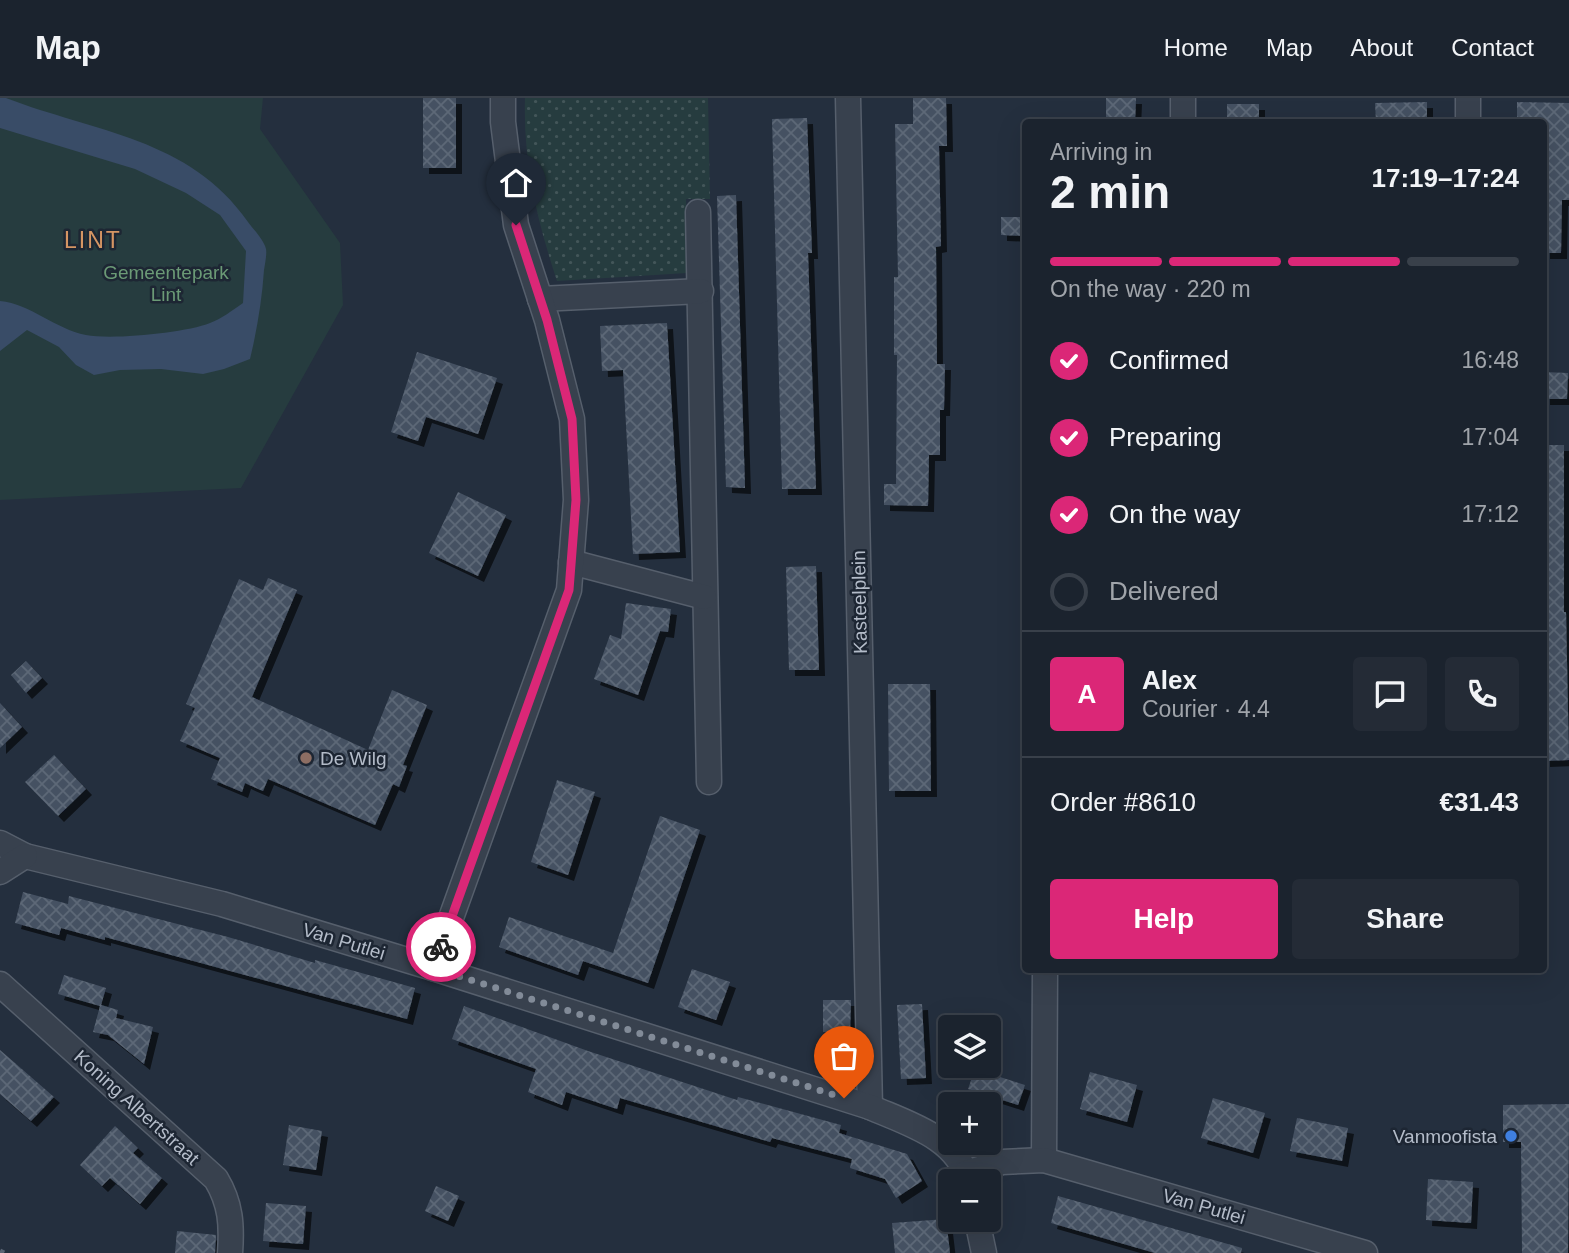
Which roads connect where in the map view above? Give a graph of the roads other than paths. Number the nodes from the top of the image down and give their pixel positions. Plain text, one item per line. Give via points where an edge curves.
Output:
1 (503, 98) edge
2 (848, 98) edge
3 (1183, 98) edge
4 (1468, 98) edge
5 (1183, 119) edge
6 (1468, 119) edge
7 (698, 212) dead end
8 (701, 291) junction
9 (540, 299) junction
10 (571, 562) junction
11 (704, 597) junction
12 (709, 782) dead end
13 (0, 844) edge
14 (25, 856) junction
15 (0, 872) edge
16 (433, 968) junction
17 (1045, 973) edge
18 (2, 990) edge
19 (870, 1107) junction
20 (1044, 1160) junction
21 (962, 1169) edge
22 (986, 1169) edge
23 (979, 1232) edge
24 (230, 1253) edge
25 (984, 1253) edge
26 (1365, 1253) edge

1 - 9 street via 516,225
2 - 19 street, Kasteelplein
3 - 5 street
4 - 6 street
7 - 8 street
8 - 9 street
8 - 11 street
9 - 10 street via 572,419 576,500
10 - 11 street
10 - 16 street via 569,590
11 - 12 street
13 - 14 street
14 - 15 street
14 - 16 street, Van Putlei via 222,904
16 - 19 street, Van Putlei
17 - 20 street
18 - 24 street, Koning Albertstraat via 49,1026 216,1179 232,1217
19 - 21 street, Van Putlei via 932,1135 951,1150
20 - 22 street, Van Putlei via 1002,1162
20 - 26 street, Van Putlei
23 - 25 street

